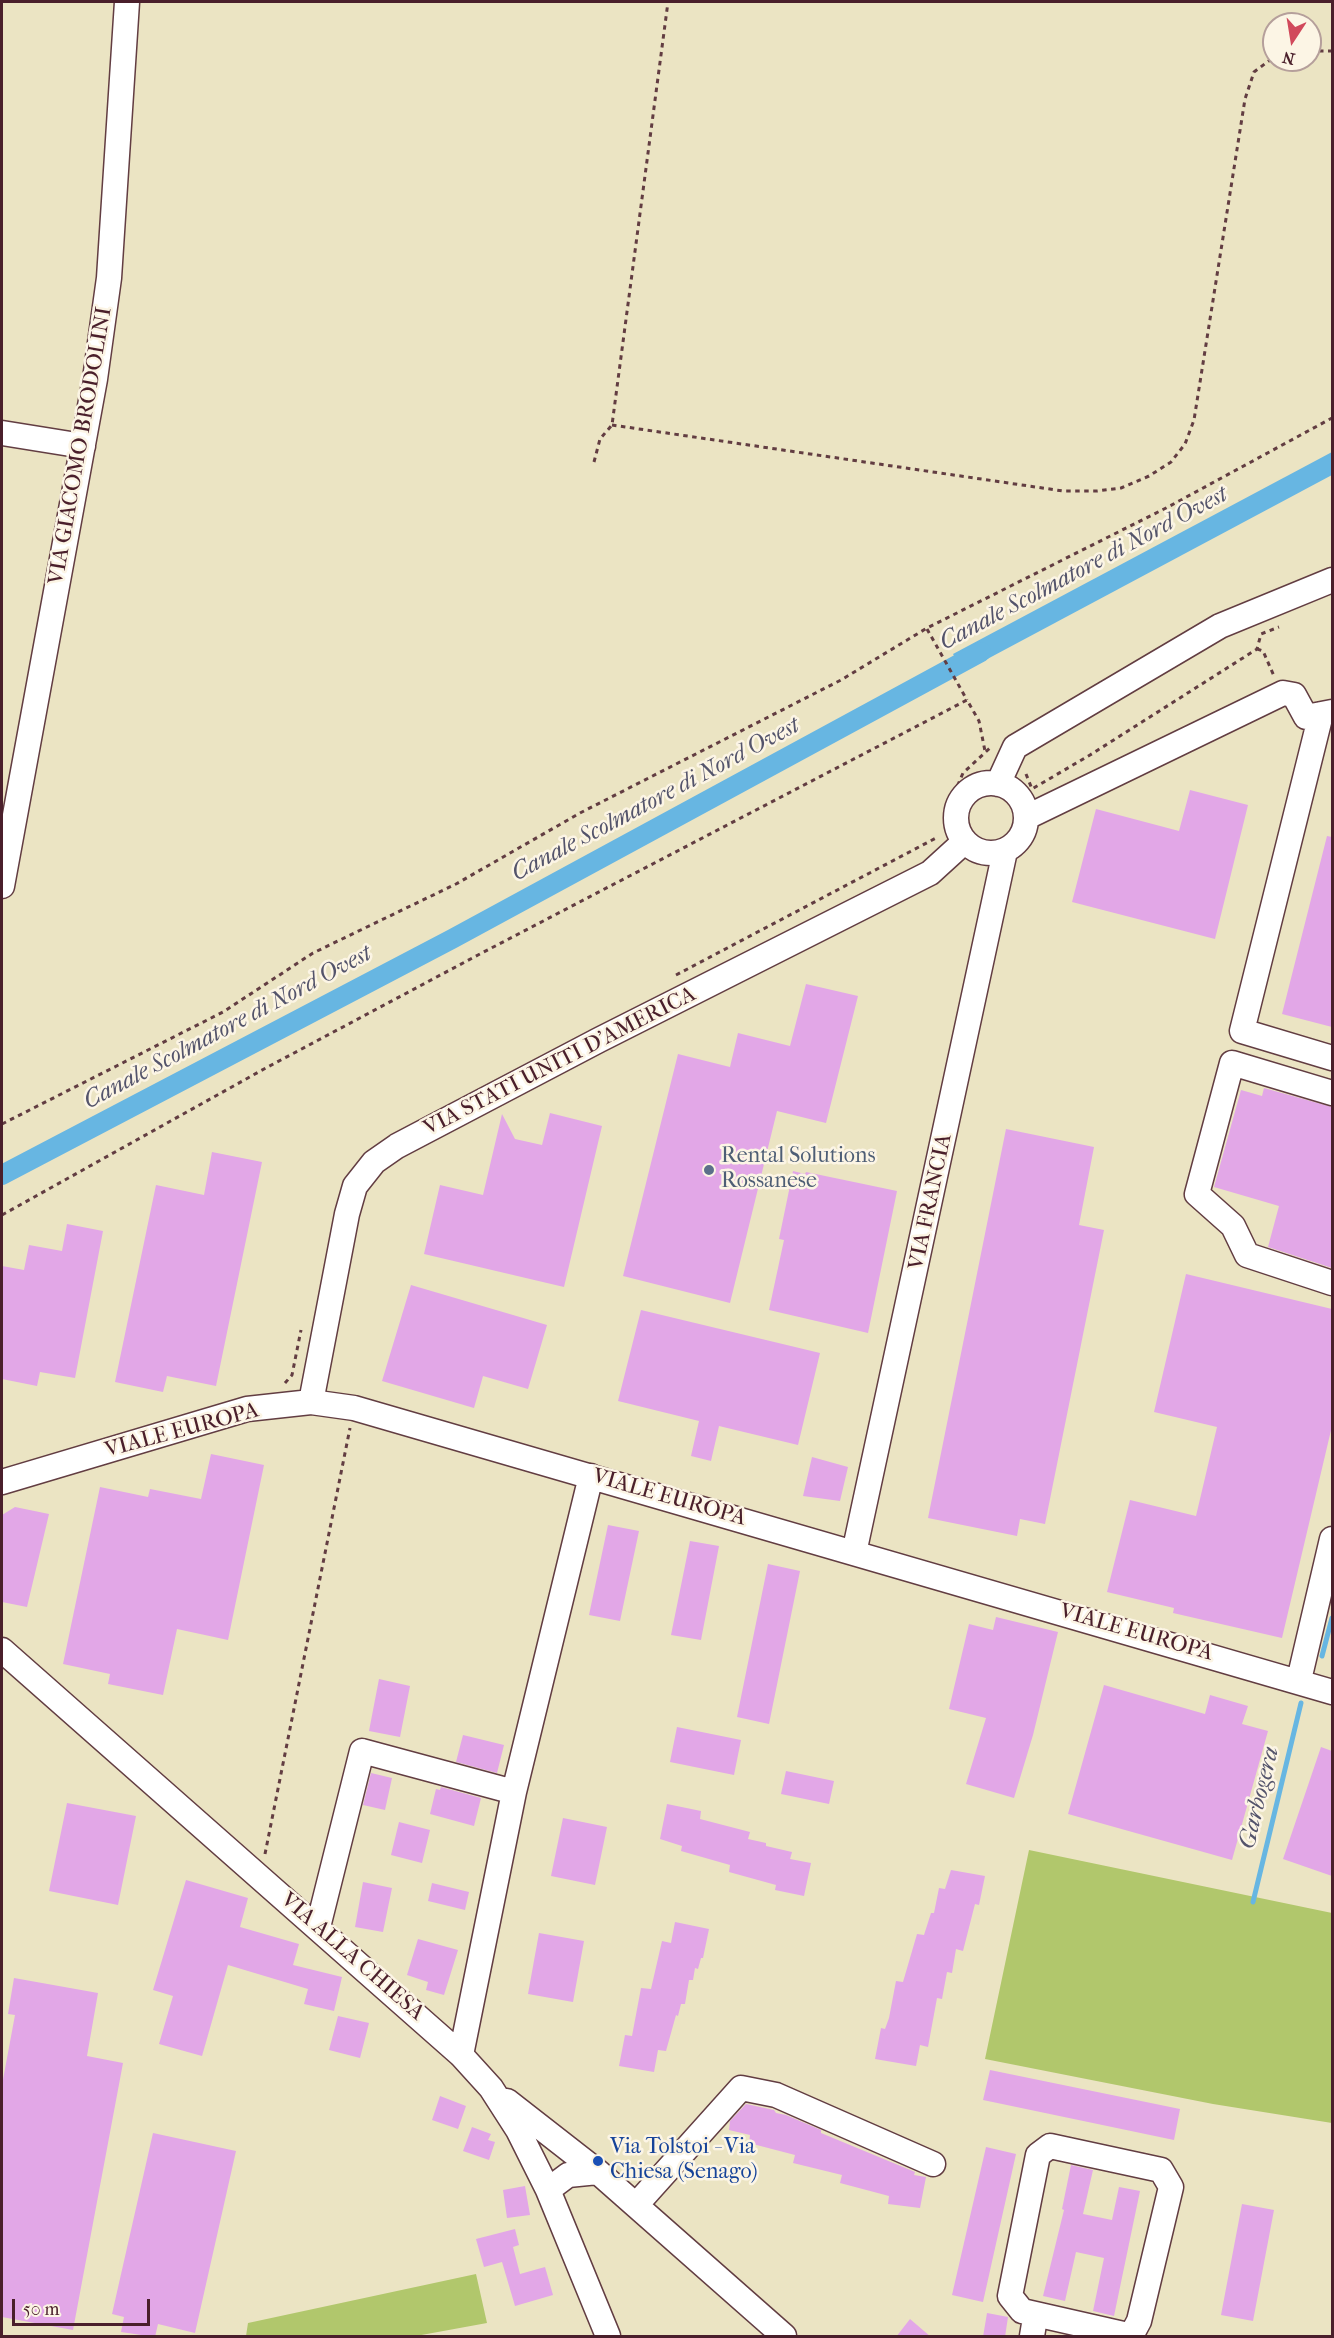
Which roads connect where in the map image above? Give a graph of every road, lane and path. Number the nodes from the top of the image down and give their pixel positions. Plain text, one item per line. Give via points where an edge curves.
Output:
1 (127, 2) edge
2 (668, 2) edge
3 (1262, 66) edge
4 (1332, 417) edge
5 (612, 425) junction
6 (2, 433) edge
7 (83, 446) junction
8 (594, 462) dead end
9 (1332, 580) edge
10 (927, 628) junction
11 (1257, 649) dead end
12 (1286, 694) junction
13 (967, 700) junction
14 (1327, 713) edge
15 (985, 751) dead end
16 (998, 784) junction
17 (1027, 817) junction
18 (7, 826) edge
19 (964, 842) junction
20 (1005, 851) junction
21 (2, 886) edge
22 (1332, 1058) edge
23 (1332, 1093) edge
24 (2, 1124) edge
25 (2, 1215) edge
26 (1332, 1283) edge
27 (311, 1402) junction
28 (354, 1408) junction
29 (591, 1476) junction
30 (2, 1482) edge
31 (1332, 1539) edge
32 (854, 1552) junction
33 (2, 1650) edge
34 (1299, 1680) junction
35 (1332, 1692) edge
36 (514, 1792) junction
37 (261, 1877) junction
38 (318, 1927) junction
39 (461, 2055) junction
40 (491, 2088) junction
41 (933, 2164) dead end
42 (598, 2172) junction
43 (548, 2190) junction
44 (636, 2205) junction
45 (1131, 2336) edge
46 (608, 2337) edge
47 (784, 2337) edge

1 - 7 street, VIA GIACOMO BRODOLINI via 109,278
2 - 5 path
3 - 5 path via 1254,72 1245,99 1194,420 1185,444 1171,462 1149,476 1109,489 1063,491
4 - 10 path via 1168,507
5 - 8 path via 600,439
6 - 7 street
7 - 18 street, VIA GIACOMO BRODOLINI
9 - 16 street via 1220,626 1015,747
10 - 13 path
10 - 24 path via 841,680 580,813 456,884 313,953 223,1012
11 - 12 path via 1263,651
12 - 14 street via 1306,717
12 - 17 street
13 - 15 path via 979,720
13 - 25 path via 447,971
14 - 22 street via 1242,1031
16 - 17 street via 1018,795
16 - 19 street via 976,786 960,801 956,822
17 - 20 street via 1021,837
18 - 21 street, VIA GIACOMO BRODOLINI
19 - 20 street via 983,853
19 - 27 street, VIA STATI UNITI D'AMERICA via 930,873 599,1040 397,1146 374,1162 355,1186 347,1214
20 - 32 street, VIA FRANCIA
23 - 26 street via 1232,1063 1197,1194 1233,1226 1247,1255
27 - 28 street, VIALE EUROPA
27 - 30 street, VIALE EUROPA via 247,1409
28 - 29 street, VIALE EUROPA
28 - 37 path
29 - 32 street, VIALE EUROPA
29 - 36 street
31 - 34 street
32 - 34 street, VIALE EUROPA
33 - 37 street, VIA ALLA CHIESA
34 - 35 street, VIALE EUROPA
36 - 38 street via 362,1751
36 - 39 street
37 - 38 street, VIA ALLA CHIESA
38 - 39 street, VIA ALLA CHIESA
39 - 40 street, VIA ALLA CHIESA
40 - 42 street
40 - 43 street, VIA ALLA CHIESA via 518,2130
41 - 44 street via 776,2095 741,2088
42 - 43 street via 568,2175
42 - 44 street
43 - 46 street, VIA ALLA CHIESA
44 - 47 street
45 - 45 street via 1139,2321 1171,2187 1161,2170 1050,2146 1038,2155 1010,2296 1022,2311

